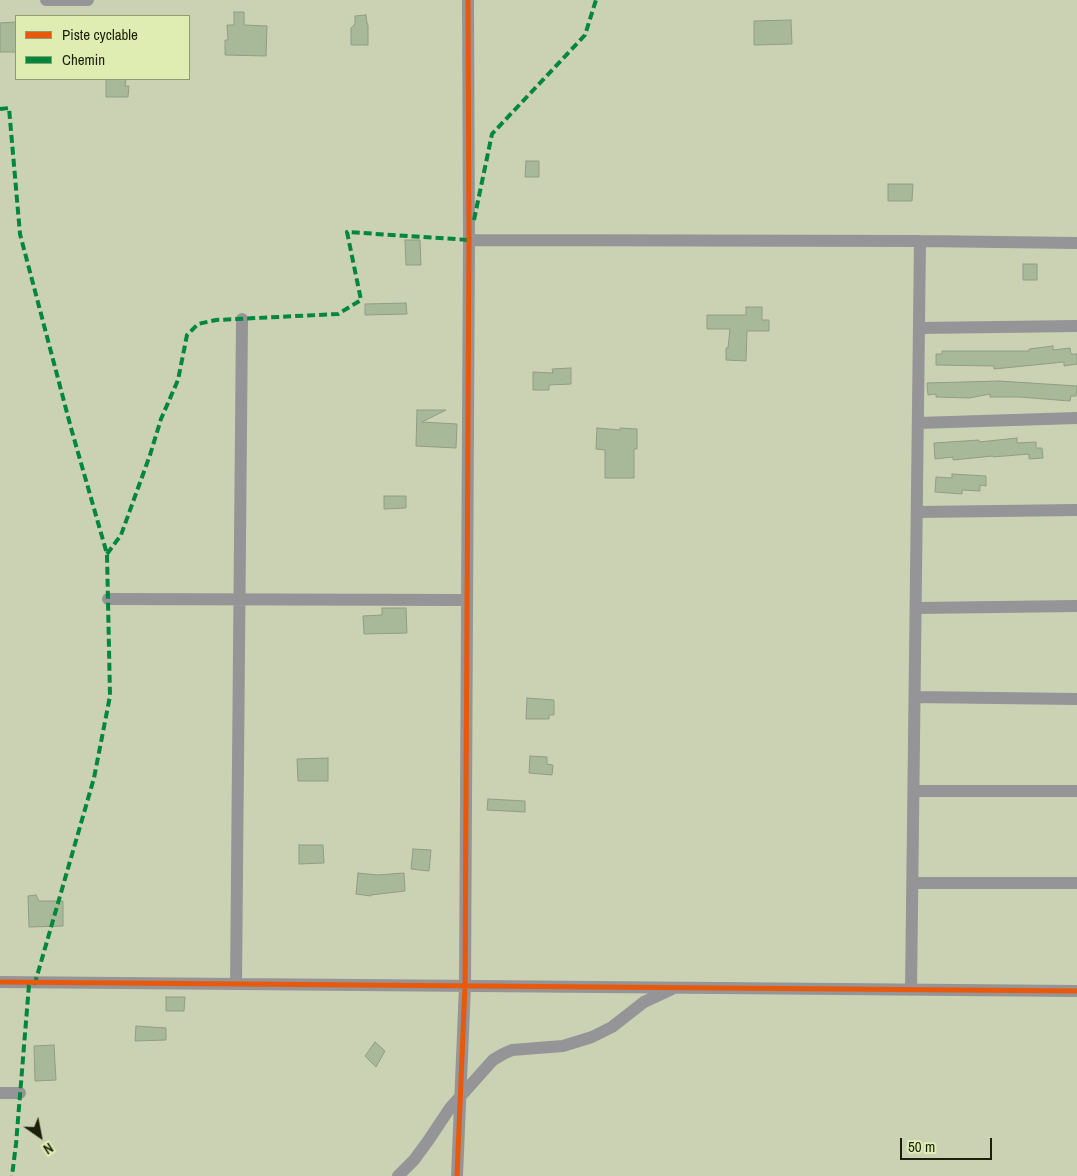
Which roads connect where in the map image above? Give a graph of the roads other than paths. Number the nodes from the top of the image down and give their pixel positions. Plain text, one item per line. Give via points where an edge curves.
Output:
1 (46, 0) edge
2 (60, 0) edge
3 (88, 0) edge
4 (468, 0) edge
5 (470, 240) junction
6 (920, 241) junction
7 (1077, 242) edge
8 (242, 318) dead end
9 (1077, 326) edge
10 (920, 328) junction
11 (1077, 418) edge
12 (918, 423) junction
13 (1077, 510) edge
14 (917, 512) junction
15 (108, 599) dead end
16 (240, 599) junction
17 (467, 600) junction
18 (1077, 606) edge
19 (916, 608) junction
20 (915, 697) junction
21 (1077, 699) edge
22 (914, 791) junction
23 (1077, 791) edge
24 (913, 883) junction
25 (1077, 883) edge
26 (0, 982) edge
27 (236, 984) junction
28 (465, 986) junction
29 (674, 988) junction
30 (911, 990) junction
31 (1077, 991) edge
32 (0, 1093) edge
33 (20, 1093) dead end
34 (460, 1096) junction
35 (398, 1176) edge
36 (457, 1176) edge

1 - 2 street
2 - 3 street
4 - 5 street
5 - 6 street
5 - 17 street
6 - 7 street
6 - 10 street
8 - 16 street
9 - 10 street
10 - 12 street
11 - 12 street
12 - 14 street
13 - 14 street
14 - 19 street
15 - 16 street
16 - 17 street
16 - 27 street
17 - 28 street
18 - 19 street
19 - 20 street
20 - 21 street
20 - 22 street
22 - 23 street
22 - 24 street
24 - 25 street
24 - 30 street
26 - 27 street
27 - 28 street
28 - 29 street
28 - 34 street
29 - 30 street
29 - 34 street via 644,1002 612,1027 592,1036 563,1046 512,1050 502,1054
30 - 31 street
32 - 33 street
34 - 35 street via 414,1160
34 - 36 street

